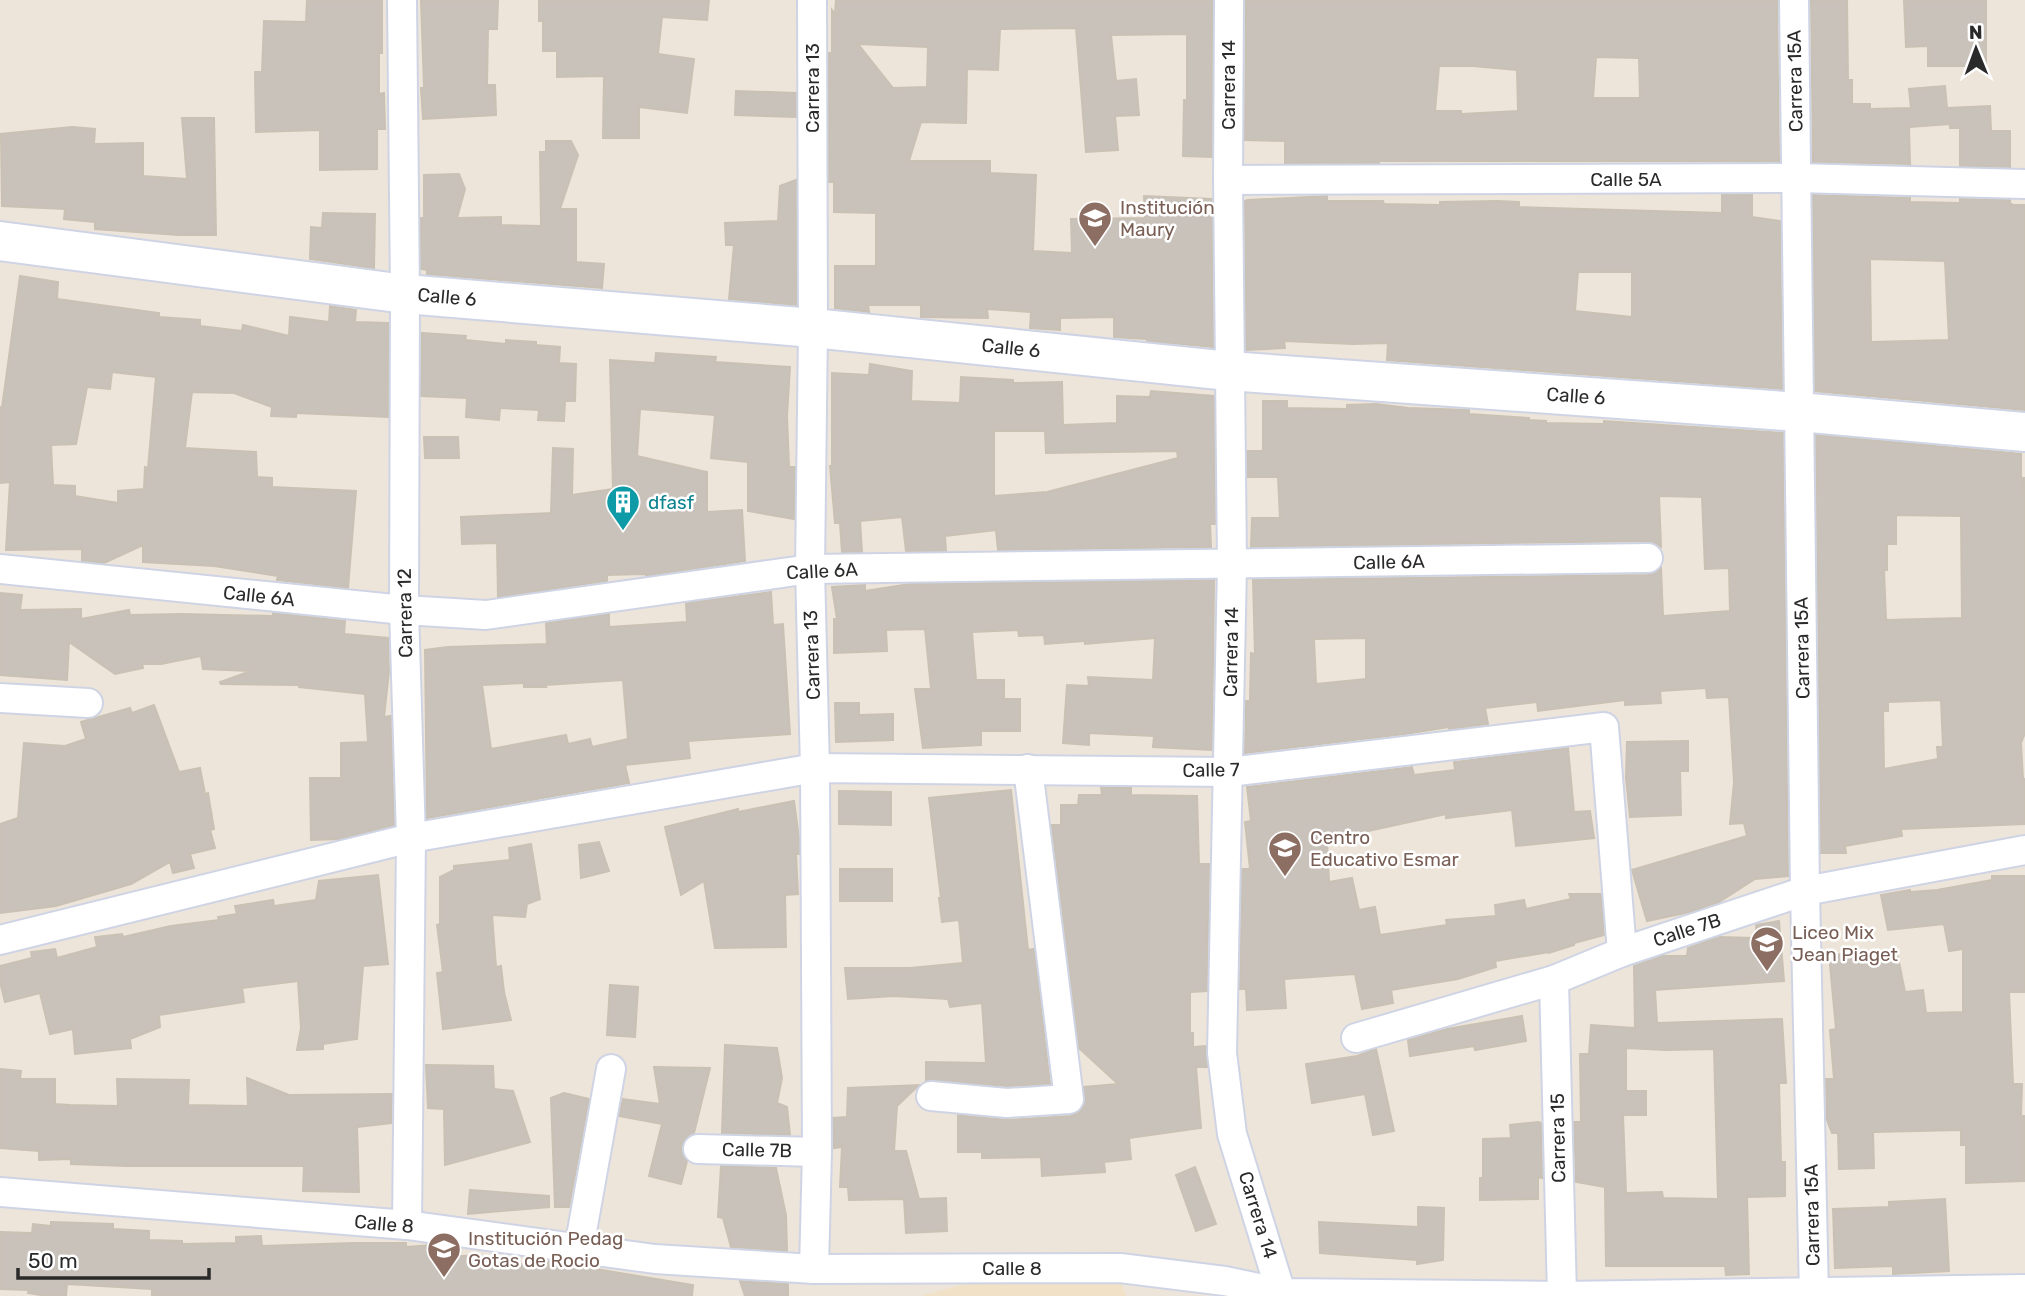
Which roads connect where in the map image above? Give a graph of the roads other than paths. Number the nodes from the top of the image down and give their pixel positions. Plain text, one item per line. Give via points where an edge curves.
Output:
1 (402, 0) edge
2 (812, 0) edge
3 (1229, 0) edge
4 (1794, 0) edge
5 (1796, 178) junction
6 (1228, 180) junction
7 (2025, 184) edge
8 (0, 241) edge
9 (405, 294) junction
10 (813, 328) junction
11 (1229, 371) junction
12 (1799, 412) junction
13 (2025, 432) edge
14 (1648, 558) dead end
15 (1232, 565) junction
16 (0, 569) edge
17 (810, 569) junction
18 (404, 611) junction
19 (0, 698) edge
20 (88, 703) dead end
21 (815, 768) junction
22 (1028, 769) junction
23 (1229, 772) junction
24 (411, 838) junction
25 (2025, 850) edge
26 (1805, 891) junction
27 (0, 940) edge
28 (1622, 952) junction
29 (1554, 980) junction
30 (1356, 1038) dead end
31 (611, 1069) dead end
32 (930, 1096) dead end
33 (698, 1149) dead end
34 (817, 1152) junction
35 (0, 1192) edge
36 (407, 1225) junction
37 (579, 1248) junction
38 (814, 1269) junction
39 (2025, 1289) edge
40 (1814, 1294) edge
41 (1282, 1295) edge
42 (1562, 1296) edge

1 - 9 street, Carrera 12
2 - 10 street, Carrera 13
3 - 6 street, Carrera 14
4 - 5 street, Carrera 15A
5 - 6 street, Calle 5A
5 - 7 street, Calle 5A
5 - 12 street, Carrera 15A
6 - 11 street, Carrera 14
8 - 9 street, Calle 6
9 - 10 street, Calle 6
9 - 18 street, Carrera 12
10 - 11 street, Calle 6
10 - 17 street, Carrera 13
11 - 12 street, Calle 6
11 - 15 street, Carrera 14
12 - 13 street, Calle 6
12 - 26 street, Carrera 15A
14 - 15 street, Calle 6A
15 - 17 street, Calle 6A
15 - 23 street, Carrera 14
16 - 18 street, Calle 6A
17 - 18 street, Calle 6A via 486,615
17 - 21 street, Carrera 13
18 - 24 street, Carrera 12
19 - 20 street
21 - 22 street, Calle 7
21 - 24 street, Calle 7
21 - 34 street, Carrera 13
22 - 23 street, Calle 7
22 - 32 street via 1069,1099 1007,1103
23 - 28 street, Calle 7 via 1604,727
23 - 41 street, Carrera 14 via 1222,1053 1232,1134
24 - 27 street, Calle 7
24 - 36 street, Carrera 12
25 - 26 street, Calle 7B
26 - 28 street, Calle 7B
26 - 40 street, Carrera 15A
28 - 29 street, Calle 7B
29 - 30 street, Calle 7B
29 - 42 street, Carrera 15
31 - 37 street
33 - 34 street, Calle 7B
34 - 38 street, Carrera 13
35 - 36 street, Calle 8
36 - 37 street, Calle 8
37 - 38 street, Calle 8 via 655,1259
38 - 41 street, Calle 8 via 1120,1268 1225,1281
39 - 40 street, Calle 8
40 - 42 street, Calle 8
41 - 42 street, Calle 8

